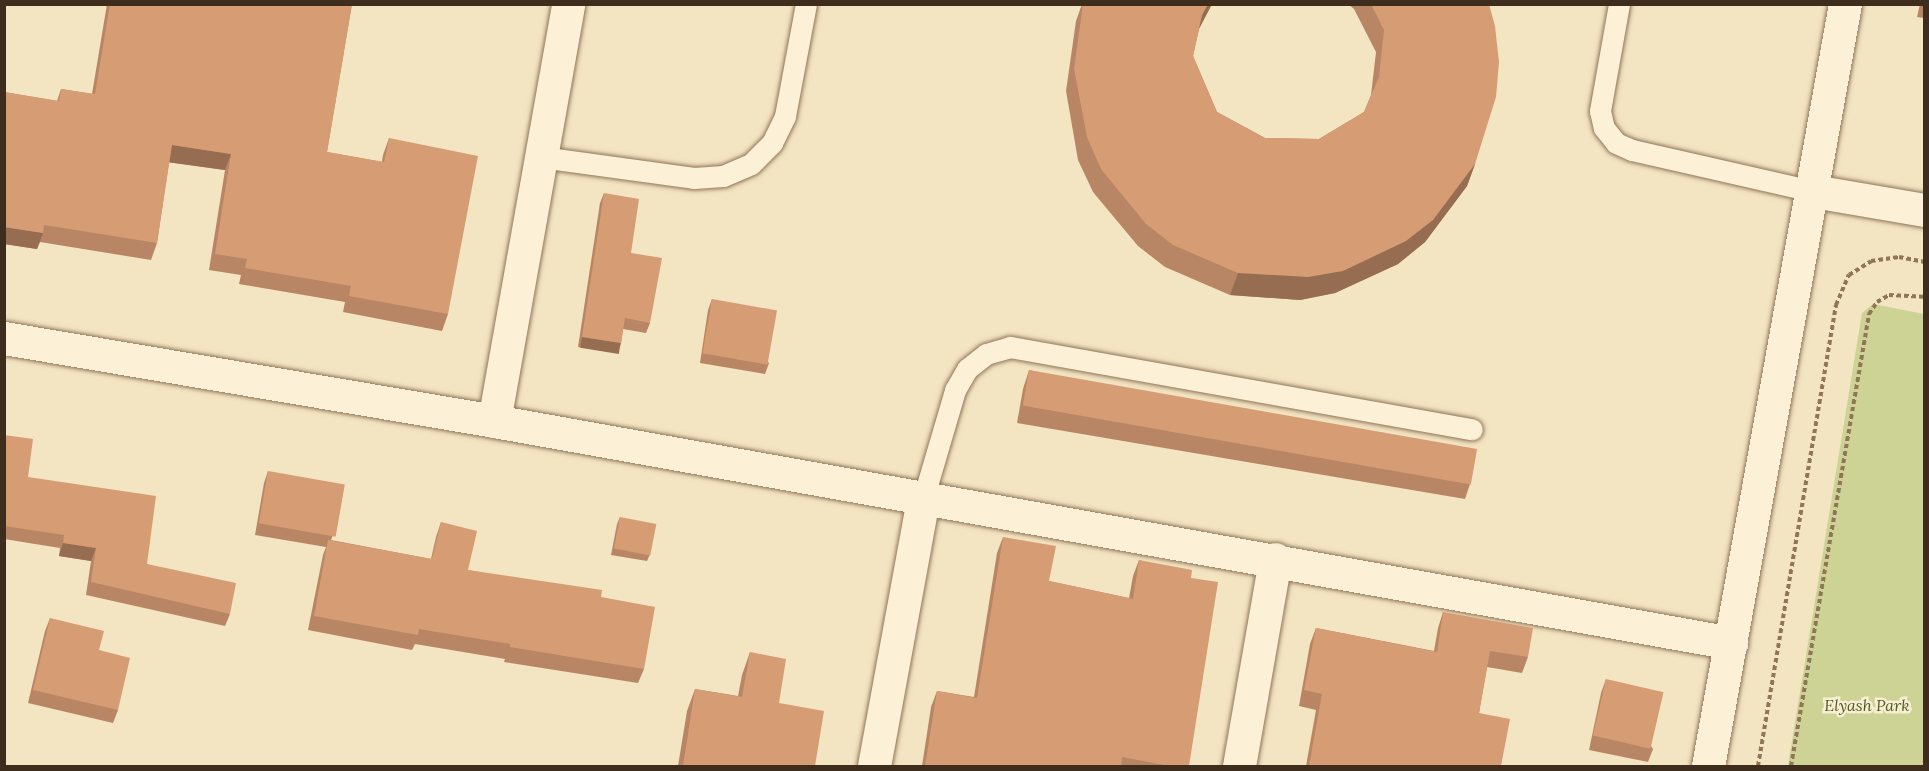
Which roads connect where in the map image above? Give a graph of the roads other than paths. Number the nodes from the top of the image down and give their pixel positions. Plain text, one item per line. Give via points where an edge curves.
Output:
1 (568, 4) edge
2 (806, 4) edge
3 (1619, 4) edge
4 (1845, 4) edge
5 (541, 157) junction
6 (1813, 191) junction
7 (1924, 210) edge
8 (4, 338) edge
9 (494, 421) junction
10 (1472, 429) dead end
11 (923, 499) junction
12 (1275, 559) junction
13 (1731, 643) junction
14 (874, 766) edge
15 (1239, 766) edge
16 (1708, 766) edge

1 - 5 street
2 - 5 lane via 785,116 772,143 751,164 723,176 694,178
3 - 6 lane via 1600,111 1604,128 1616,143 1632,150
4 - 6 street
5 - 9 street
6 - 7 street
6 - 13 street
8 - 9 street
9 - 11 street
10 - 11 lane via 1010,347 986,354 967,369 954,390
11 - 12 street
11 - 14 street
12 - 13 street
12 - 15 street
13 - 16 street

